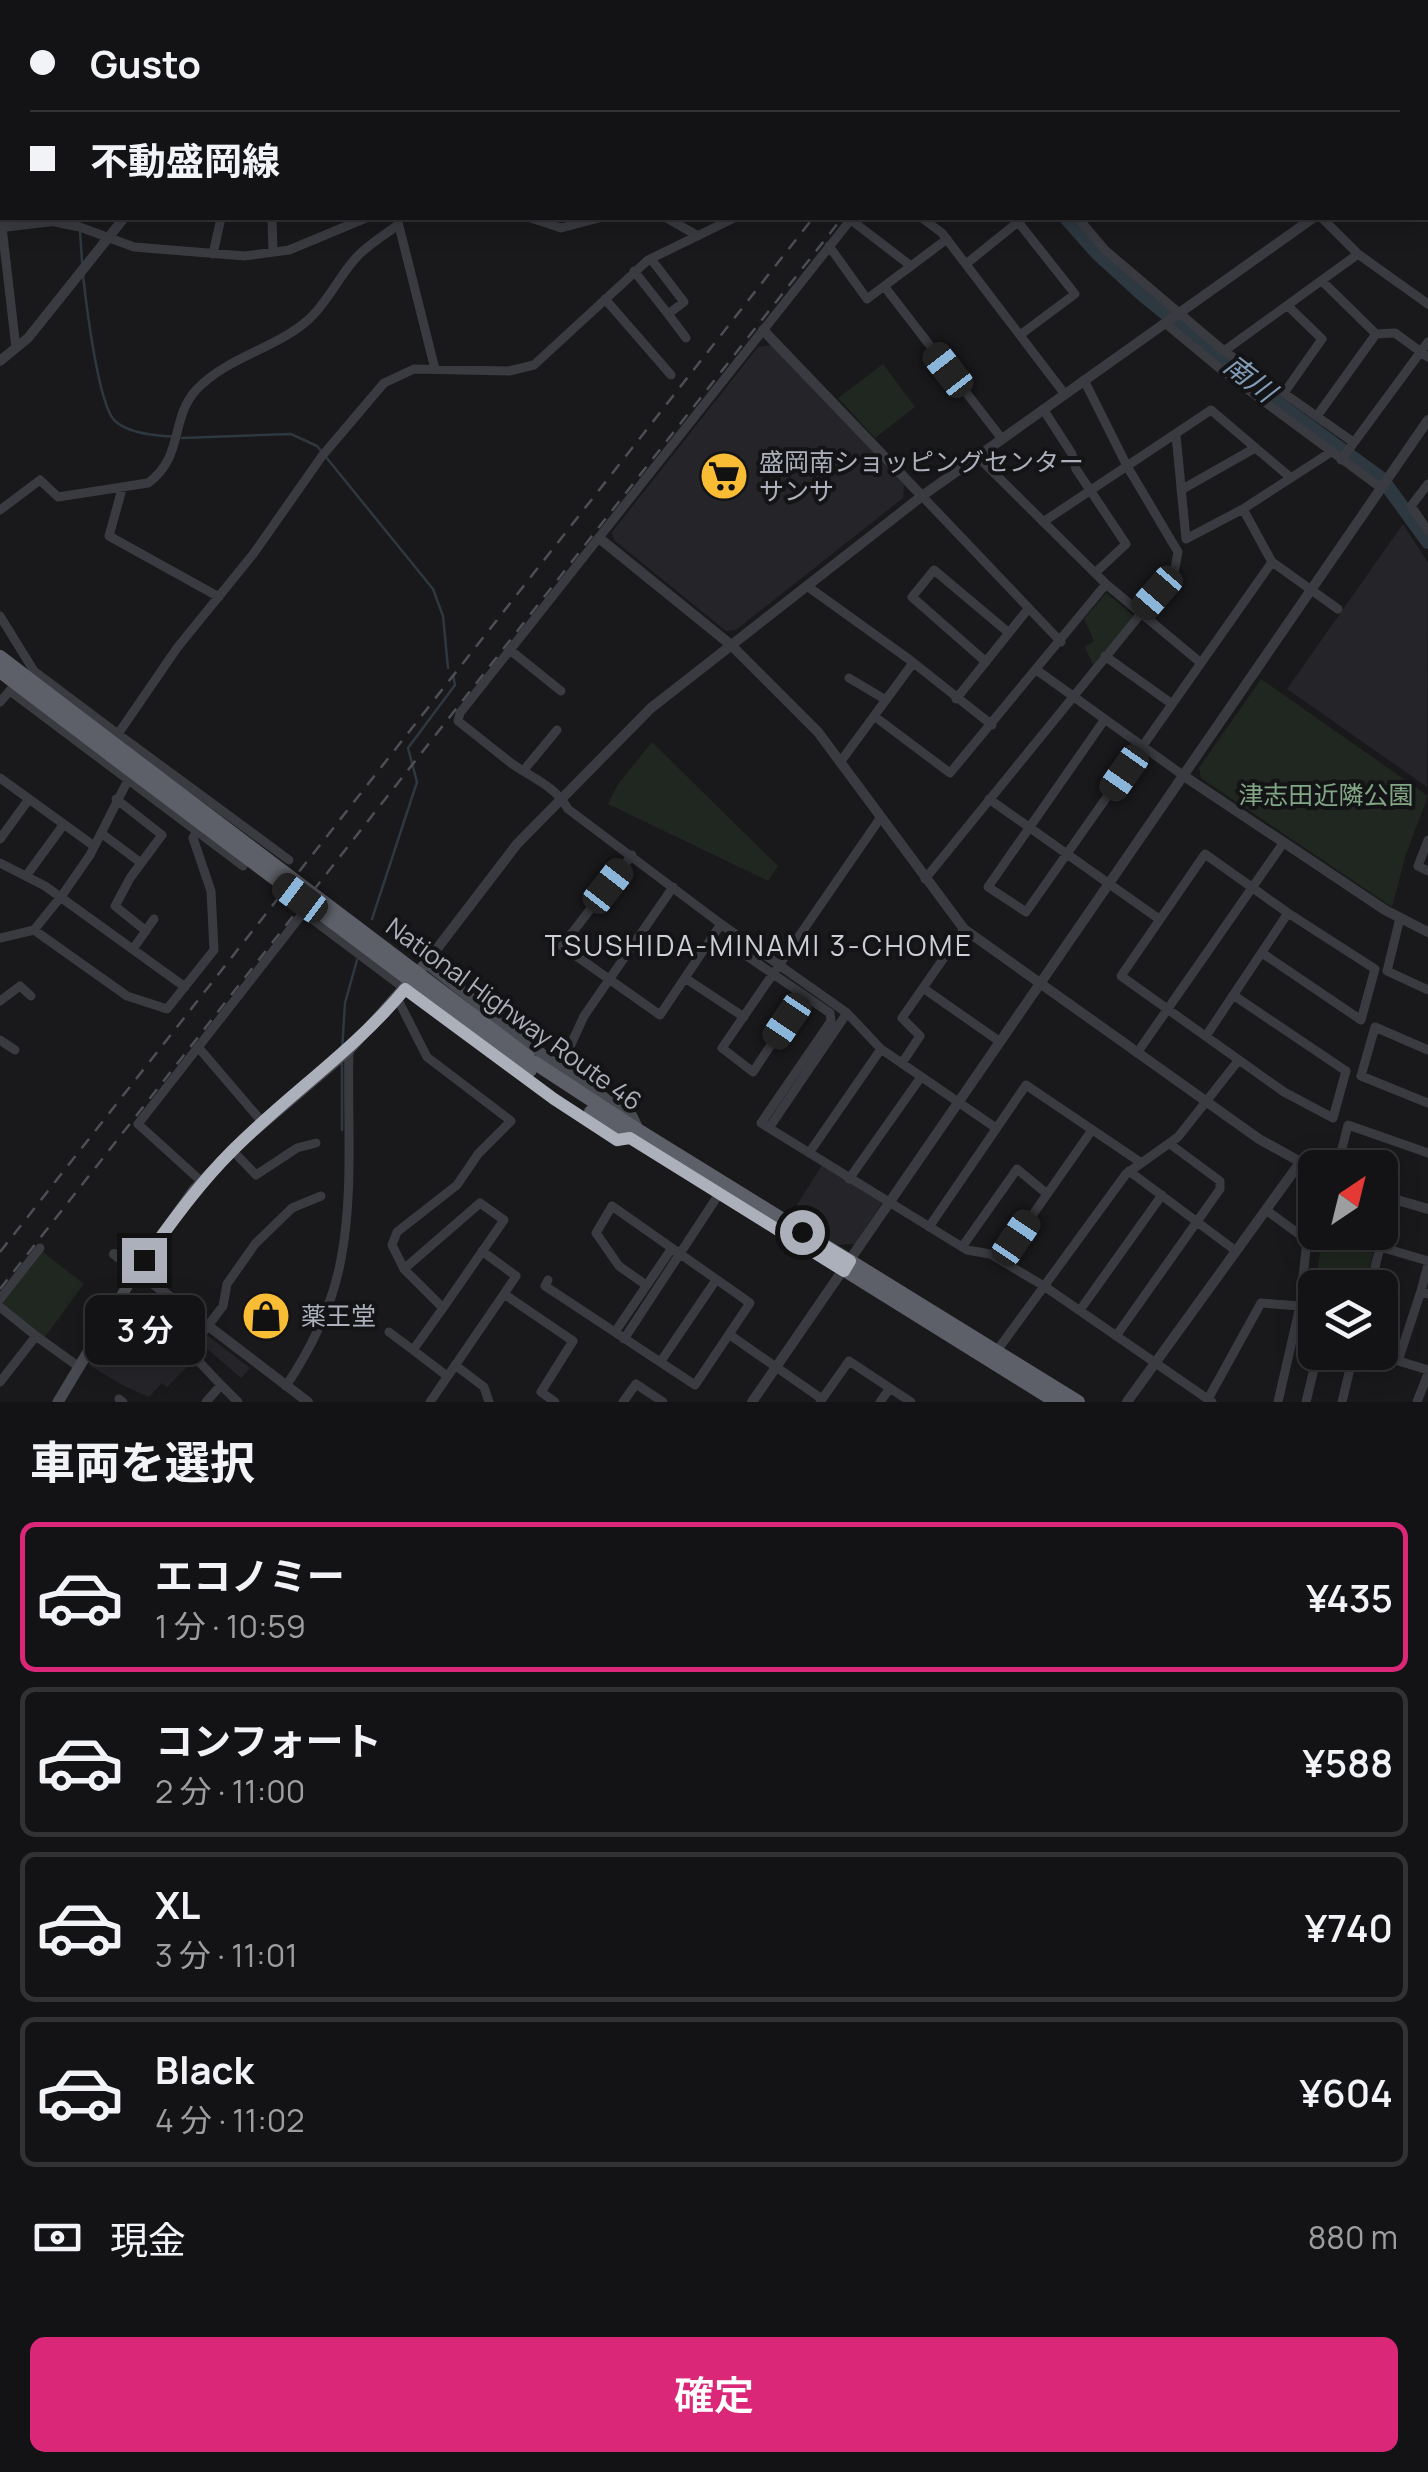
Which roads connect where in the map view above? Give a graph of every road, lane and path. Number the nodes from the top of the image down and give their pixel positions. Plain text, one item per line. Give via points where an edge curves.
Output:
1 (122, 220) edge
2 (221, 220) edge
3 (272, 220) edge
4 (361, 220) edge
5 (537, 220) edge
6 (592, 220) edge
7 (670, 220) edge
8 (730, 220) edge
9 (851, 220) edge
10 (853, 220) edge
11 (924, 220) edge
12 (1018, 220) edge
13 (1020, 220) edge
14 (1080, 220) edge
15 (1311, 220) edge
16 (1324, 220) edge
17 (398, 222) edge
18 (1, 224) edge
19 (79, 226) joint
20 (698, 236) junction
21 (107, 239) junction
22 (947, 240) junction
23 (830, 246) junction
24 (272, 252) junction
25 (214, 254) junction
26 (1358, 254) junction
27 (651, 259) junction
28 (966, 264) junction
29 (911, 266) junction
30 (634, 271) junction
31 (1322, 281) junction
32 (884, 286) junction
33 (605, 299) junction
34 (1428, 304) edge
35 (1289, 306) junction
36 (1180, 313) junction
37 (668, 314) junction
38 (1165, 324) junction
39 (764, 330) junction
40 (1376, 334) junction
41 (1020, 335) junction
42 (686, 338) dead end
43 (1428, 342) edge
44 (16, 348) junction
45 (1224, 351) junction
46 (1424, 354) edge
47 (0, 361) edge
48 (435, 369) junction
49 (672, 375) dead end
50 (1084, 380) junction
51 (1064, 393) junction
52 (1284, 393) junction
53 (1043, 409) junction
54 (1317, 416) junction
55 (1428, 420) edge
56 (1176, 434) junction
57 (1002, 439) junction
58 (1354, 442) junction
59 (1255, 448) junction
60 (1331, 452) junction
61 (978, 457) junction
62 (1341, 460) junction
63 (1127, 466) junction
64 (1291, 478) junction
65 (1428, 484) edge
66 (1381, 488) junction
67 (122, 489) junction
68 (1180, 490) junction
69 (1092, 491) junction
70 (922, 496) junction
71 (1243, 509) junction
72 (0, 510) edge
73 (1043, 522) junction
74 (1428, 531) edge
75 (598, 538) junction
76 (1272, 562) junction
77 (1095, 574) junction
78 (1106, 584) junction
79 (807, 586) junction
80 (1311, 590) junction
81 (219, 598) junction
82 (1028, 609) junction
83 (1338, 609) dead end
84 (1140, 613) junction
85 (0, 616) edge
86 (1009, 633) junction
87 (1061, 642) junction
88 (731, 645) junction
89 (510, 650) junction
90 (1105, 656) junction
91 (0, 657) edge
92 (24, 658) junction
93 (986, 662) junction
94 (913, 663) junction
95 (1201, 663) junction
96 (0, 671) edge
97 (1038, 671) junction
98 (849, 678) dead end
99 (17, 683) junction
100 (561, 691) dead end
101 (1073, 696) junction
102 (956, 699) junction
103 (886, 700) junction
104 (0, 702) edge
105 (1172, 704) junction
106 (874, 716) junction
107 (1106, 719) junction
108 (992, 726) junction
109 (557, 730) dead end
110 (116, 746) junction
111 (1143, 746) junction
112 (841, 761) junction
113 (524, 770) junction
114 (1184, 776) junction
115 (0, 778) edge
116 (128, 780) junction
117 (561, 797) junction
118 (29, 799) junction
119 (116, 799) junction
120 (989, 799) junction
121 (880, 816) junction
122 (64, 824) junction
123 (1029, 828) junction
124 (197, 830) junction
125 (100, 833) junction
126 (0, 840) edge
127 (1428, 840) edge
128 (1284, 842) junction
129 (94, 846) junction
130 (1066, 854) junction
131 (632, 856) junction
132 (288, 860) dead end
133 (0, 863) edge
134 (141, 863) junction
135 (242, 866) dead end
136 (1428, 870) edge
137 (26, 876) junction
138 (925, 879) junction
139 (1107, 883) junction
140 (1253, 886) junction
141 (673, 887) junction
142 (60, 897) junction
143 (1288, 913) junction
144 (1400, 918) junction
145 (154, 919) dead end
146 (1159, 920) junction
147 (721, 924) junction
148 (964, 929) junction
149 (34, 930) junction
150 (146, 931) junction
151 (1428, 932) edge
152 (0, 938) edge
153 (133, 949) junction
154 (1262, 953) junction
155 (744, 954) dead end
156 (426, 963) junction
157 (777, 970) junction
158 (685, 978) junction
159 (608, 980) junction
160 (1038, 983) junction
161 (185, 987) junction
162 (923, 988) junction
163 (1428, 990) edge
164 (401, 994) junction
165 (804, 995) junction
166 (1233, 995) junction
167 (31, 996) dead end
168 (0, 1001) edge
169 (1167, 1010) junction
170 (848, 1013) junction
171 (744, 1017) junction
172 (1206, 1036) junction
173 (0, 1040) edge
174 (999, 1041) junction
175 (198, 1047) junction
176 (881, 1049) junction
177 (15, 1050) dead end
178 (1428, 1050) edge
179 (1138, 1053) junction
180 (344, 1054) junction
181 (1238, 1061) junction
182 (902, 1064) junction
183 (560, 1068) junction
184 (921, 1077) junction
185 (958, 1102) junction
186 (1208, 1103) junction
187 (1428, 1103) edge
188 (262, 1124) junction
189 (769, 1128) junction
190 (996, 1128) junction
191 (1092, 1130) junction
192 (634, 1135) junction
193 (316, 1143) dead end
194 (1170, 1144) junction
195 (232, 1150) junction
196 (1342, 1150) edge
197 (809, 1153) junction
198 (1428, 1153) edge
199 (1140, 1162) junction
200 (1298, 1163) edge
201 (1298, 1165) edge
202 (1129, 1171) junction
203 (850, 1178) junction
204 (202, 1182) junction
205 (1046, 1193) junction
206 (719, 1194) junction
207 (321, 1196) dead end
208 (1162, 1196) junction
209 (1398, 1200) edge
210 (890, 1204) junction
211 (1428, 1209) edge
212 (1266, 1210) junction
213 (1198, 1222) junction
214 (928, 1227) junction
215 (962, 1247) junction
216 (40, 1248) dead end
217 (1389, 1250) edge
218 (482, 1251) junction
219 (676, 1251) junction
220 (1236, 1251) junction
221 (114, 1254) dead end
222 (1001, 1260) junction
223 (1428, 1263) edge
224 (847, 1266) junction
225 (404, 1269) junction
226 (137, 1270) junction
227 (1304, 1270) edge
228 (548, 1280) dead end
229 (716, 1280) junction
230 (646, 1285) junction
231 (1044, 1286) junction
232 (1424, 1293) edge
233 (504, 1294) junction
234 (0, 1299) edge
235 (1298, 1302) edge
236 (0, 1307) edge
237 (443, 1308) junction
238 (1080, 1310) junction
239 (1298, 1311) edge
240 (209, 1326) junction
241 (389, 1332) dead end
242 (619, 1335) junction
243 (730, 1335) junction
244 (36, 1336) junction
245 (1116, 1336) junction
246 (413, 1350) junction
247 (996, 1352) junction
248 (661, 1361) junction
249 (1398, 1361) joint
250 (1156, 1363) junction
251 (455, 1365) junction
252 (79, 1367) junction
253 (776, 1367) junction
254 (1314, 1370) edge
255 (1350, 1370) edge
256 (1428, 1372) edge
257 (447, 1376) junction
258 (0, 1382) edge
259 (221, 1385) junction
260 (286, 1386) junction
261 (890, 1388) junction
262 (1042, 1393) edge
263 (538, 1397) edge
264 (821, 1400) edge
265 (1210, 1400) edge
266 (58, 1402) edge
267 (206, 1402) edge
268 (238, 1402) edge
269 (308, 1402) edge
270 (430, 1402) edge
271 (489, 1402) edge
272 (555, 1402) edge
273 (623, 1402) edge
274 (663, 1402) edge
275 (752, 1402) edge
276 (880, 1402) edge
277 (911, 1402) edge
278 (1057, 1402) edge
279 (1078, 1402) edge
280 (1128, 1402) edge
281 (1278, 1402) edge
282 (1306, 1402) edge
283 (1342, 1402) edge
284 (1417, 1402) edge

1 - 21 street
2 - 25 street
3 - 24 street
4 - 24 street
5 - 6 street via 561,228
7 - 20 street
8 - 20 street
9 - 23 street
10 - 29 street
11 - 22 street
12 - 28 street
13 - 41 street via 1074,294
14 - 36 street
15 - 36 street
16 - 26 street
17 - 48 street
17 - 67 street via 355,259 312,318 194,392 158,476
18 - 19 street
18 - 44 street
19 - 21 street
20 - 27 street
21 - 25 street
21 - 44 street
22 - 28 street
22 - 29 street
23 - 32 street via 867,299
23 - 39 street
24 - 25 street
26 - 31 street
26 - 34 street
27 - 30 street
27 - 37 street via 684,302
28 - 41 street
29 - 32 street
30 - 33 street
30 - 37 street
31 - 35 street
31 - 40 street
32 - 57 street
33 - 48 street via 547,355 521,370
33 - 49 street
35 - 45 street
35 - 52 street via 1322,340
36 - 38 street
36 - 45 street
37 - 42 street
38 - 50 street
38 - 60 street
39 - 70 street
39 - 75 street
40 - 46 street via 1395,333
40 - 54 street
41 - 51 street
43 - 46 street
44 - 47 street
45 - 52 street
46 - 58 street
48 - 81 street via 414,369 384,382
50 - 51 street
50 - 63 street
51 - 53 street
52 - 54 street
53 - 57 street
53 - 69 street
54 - 58 street
55 - 66 street
56 - 59 street via 1211,410
56 - 63 street
56 - 68 street
57 - 61 street
58 - 62 street
59 - 64 street
59 - 68 street
60 - 62 street
60 - 64 street
61 - 70 street
61 - 73 street
62 - 66 street
63 - 69 street
63 - 84 street via 1178,552 1174,573
64 - 71 street
65 - 74 street via 1411,506
66 - 80 street
67 - 72 street via 58,497 40,480
67 - 81 street via 109,536
68 - 71 street via 1186,539
69 - 73 street
69 - 77 street via 1126,544
70 - 79 street
70 - 82 street
71 - 76 street
73 - 77 street
75 - 88 street
75 - 89 street
76 - 80 street
76 - 95 street
77 - 78 street
78 - 84 street
78 - 87 street
79 - 88 street
79 - 94 street
80 - 83 street
80 - 114 street
81 - 110 street via 177,648
82 - 86 street
82 - 87 street
84 - 90 street
84 - 95 street
85 - 92 street
86 - 93 street
86 - 93 street via 934,570 912,597
87 - 97 street
88 - 112 street
88 - 117 street via 651,708
89 - 100 street
89 - 113 street via 458,721
90 - 101 street
90 - 105 street
91 - 99 highway, National Highway Route 46
92 - 99 street
92 - 110 street
93 - 102 street
94 - 102 street
94 - 103 street
95 - 105 street
96 - 99 highway, National Highway Route 46
97 - 101 street
97 - 108 street
98 - 103 street
99 - 104 street
99 - 110 highway, National Highway Route 46
99 - 116 street
101 - 107 street
101 - 120 street
102 - 108 street
103 - 106 street
105 - 111 street
106 - 108 street via 950,773
106 - 112 street
107 - 111 street
107 - 123 street
109 - 113 street
110 - 132 street
110 - 192 highway, National Highway Route 46, bridge via 533,1066
111 - 114 street
111 - 130 street
112 - 121 street
113 - 117 street
114 - 128 street
114 - 139 street
115 - 118 street
116 - 119 street
116 - 124 street
117 - 131 street
117 - 156 street
118 - 122 street
118 - 126 street
119 - 125 street
119 - 134 street via 161,833
120 - 123 street
120 - 138 street
121 - 138 street
121 - 157 street
122 - 129 street
122 - 137 street
123 - 130 street
123 - 130 street via 988,887 1026,912
124 - 135 street
124 - 161 street via 193,838 211,891 214,950
125 - 129 street
125 - 134 street
127 - 136 street via 1418,866
128 - 140 street
128 - 144 street
129 - 142 street
130 - 139 street
131 - 141 street
131 - 159 street via 562,946
133 - 137 street
134 - 150 street via 114,906
137 - 142 street
138 - 148 street
139 - 146 street
139 - 160 street
140 - 143 street
140 - 146 street via 1205,854
140 - 169 street
141 - 147 street
141 - 159 street
142 - 149 street
142 - 153 street
143 - 154 street
143 - 154 street via 1375,969 1361,1020
144 - 151 street
144 - 163 street via 1388,971
145 - 150 street
146 - 169 street via 1120,976
147 - 157 street
147 - 158 street
148 - 160 street
148 - 162 street
149 - 152 street
149 - 161 street via 136,1001 167,1009
150 - 153 street
153 - 161 street
154 - 166 street
155 - 157 street
156 - 164 main road
156 - 183 main road
157 - 165 street
157 - 170 street
157 - 171 street
158 - 159 street via 660,1014
158 - 171 street
159 - 183 street
160 - 174 street
160 - 179 street
162 - 174 street
162 - 182 street via 902,1018 920,1036
164 - 175 street via 300,910
164 - 180 main road
164 - 192 main road via 617,1140
164 - 225 street via 427,1057 511,1121 458,1186 398,1232 392,1245
165 - 171 street via 753,1072 722,1048
165 - 189 street via 830,1012 830,1020 761,1123
166 - 172 street
166 - 181 street via 1346,1070 1333,1118
167 - 168 street via 20,986
169 - 172 street
169 - 179 street
170 - 176 street
170 - 189 street
172 - 181 street
173 - 177 street
174 - 185 street
175 - 188 street
175 - 204 street via 138,1124
176 - 182 street
176 - 197 street
178 - 187 street via 1375,1027 1361,1076
179 - 186 street
180 - 188 main road
180 - 260 street via 348,1177 341,1262 308,1352
181 - 186 street
182 - 184 street
183 - 192 main road via 632,1116
184 - 185 street
184 - 203 street
185 - 190 street
185 - 210 street
186 - 194 street
186 - 200 street
188 - 195 main road
189 - 197 street
190 - 191 street via 1026,1085
190 - 214 street
191 - 199 street
191 - 205 street
192 - 206 highway, National Highway Route 46
192 - 224 highway, National Highway Route 46
193 - 195 street via 256,1175
194 - 199 street
194 - 213 street via 1220,1181
195 - 204 main road
196 - 198 street via 1348,1126
197 - 203 street
199 - 202 street
201 - 212 street
202 - 208 street
202 - 231 street
203 - 210 street
204 - 226 main road
205 - 215 street via 1017,1169
205 - 222 street
206 - 219 street
206 - 224 highway, National Highway Route 46
207 - 240 street via 292,1208 255,1244
208 - 213 street
208 - 238 street
209 - 211 street
210 - 214 street
210 - 224 street
212 - 220 street
212 - 227 street via 1307,1240
213 - 220 street
213 - 245 street
214 - 215 street
215 - 222 street
216 - 234 street
217 - 223 street
218 - 225 street via 504,1220 480,1203
218 - 233 street via 516,1276
218 - 237 street
219 - 229 street
219 - 230 street
219 - 230 street via 612,1206 596,1233 620,1266
219 - 242 street
220 - 250 street
221 - 226 street
222 - 231 street
223 - 232 street
224 - 247 highway, National Highway Route 46
224 - 253 street
224 - 262 highway, National Highway Route 46
225 - 237 street
226 - 240 street
226 - 252 main road
228 - 242 street via 545,1286
229 - 243 street via 750,1304
229 - 248 street
230 - 242 street
231 - 238 street
231 - 247 street
232 - 249 street
233 - 251 street
233 - 263 street via 573,1341
235 - 265 street via 1261,1303
236 - 244 street
237 - 246 street
238 - 245 street
239 - 281 street
240 - 259 street via 188,1351
240 - 260 street
241 - 246 street
242 - 248 street
243 - 248 street via 695,1384
243 - 253 street
244 - 252 street
244 - 258 street
245 - 250 street
246 - 257 street
247 - 262 highway, National Highway Route 46
249 - 256 street
250 - 265 street
250 - 280 street
251 - 257 street
251 - 271 street via 484,1386
252 - 266 main road
253 - 264 street
253 - 275 street
254 - 282 street
255 - 283 street
256 - 284 street
257 - 270 street
259 - 267 street
259 - 268 street
260 - 269 street
261 - 264 street via 849,1361
261 - 276 street
261 - 277 street
262 - 278 highway, National Highway Route 46
262 - 279 highway, National Highway Route 46
263 - 272 street
273 - 274 street via 636,1384

